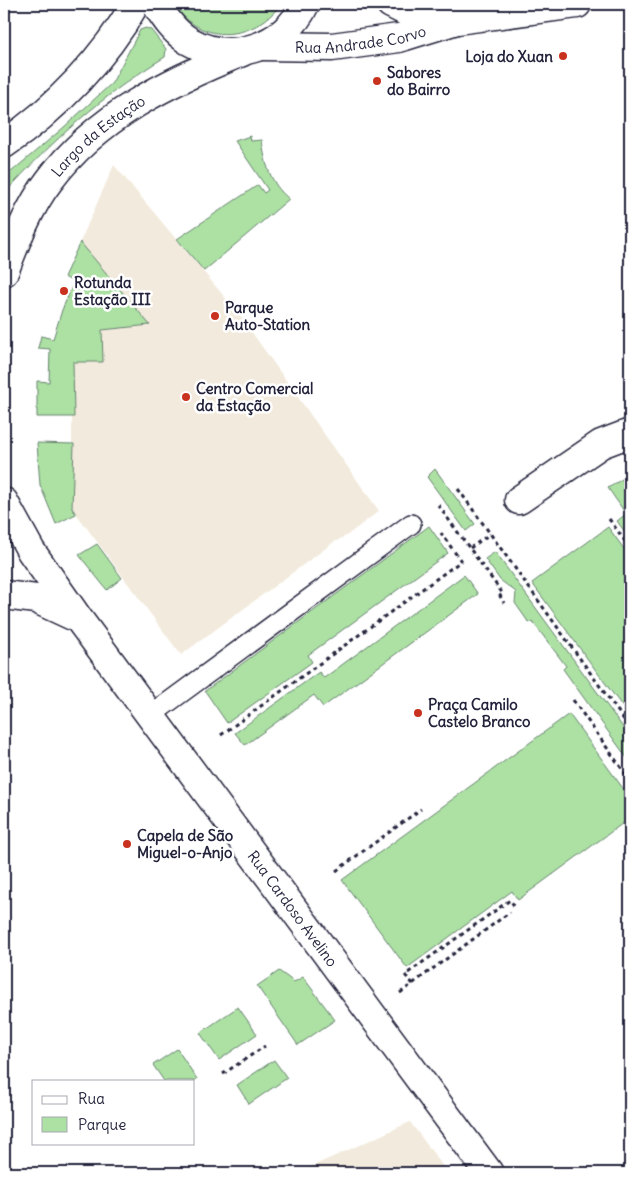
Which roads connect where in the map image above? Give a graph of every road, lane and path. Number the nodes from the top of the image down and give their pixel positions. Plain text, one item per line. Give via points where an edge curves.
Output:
1 (136, 4) edge
2 (156, 4) edge
3 (306, 4) edge
4 (391, 4) edge
5 (577, 4) edge
6 (457, 20) junction
7 (252, 49) junction
8 (4, 144) edge
9 (4, 272) edge
10 (630, 433) edge
11 (458, 489) dead end
12 (519, 500) dead end
13 (4, 502) edge
14 (447, 517) dead end
15 (610, 520) dead end
16 (412, 524) dead end
17 (438, 529) dead end
18 (490, 534) junction
19 (470, 548) junction
20 (630, 548) edge
21 (4, 595) edge
22 (504, 603) dead end
23 (78, 618) junction
24 (573, 700) dead end
25 (151, 715) junction
26 (630, 728) edge
27 (221, 735) dead end
28 (630, 780) edge
29 (421, 809) dead end
30 (336, 871) dead end
31 (516, 908) dead end
32 (510, 912) dead end
33 (418, 979) dead end
34 (412, 984) dead end
35 (265, 1046) dead end
36 (223, 1074) dead end
37 (489, 1173) edge

1 - 8 street via 123,27 94,63 54,103
2 - 7 street, Rua Andrade Corvo via 167,23 189,41 214,50
3 - 7 street, Largo da Estação via 284,34
4 - 6 street, Rua Andrade Corvo via 407,12
5 - 6 street, Rua Andrade Corvo
6 - 7 street, Rua Andrade Corvo via 398,38 341,46
7 - 9 street, Largo da Estação via 183,76 126,108 81,144 48,181 19,234
10 - 12 street via 601,444
11 - 18 path
13 - 23 street, Rua Cardoso Avelino via 30,551
14 - 19 path
15 - 20 path
16 - 25 lane
17 - 27 path via 461,561
18 - 19 path
18 - 26 path
19 - 22 path via 503,594 500,596
21 - 23 street, Rua Cardoso Avelino via 36,599
23 - 25 street, Rua Cardoso Avelino
24 - 28 path
25 - 37 street, Rua Cardoso Avelino
29 - 30 path
31 - 34 path via 510,900 405,975
32 - 33 path
35 - 36 path

